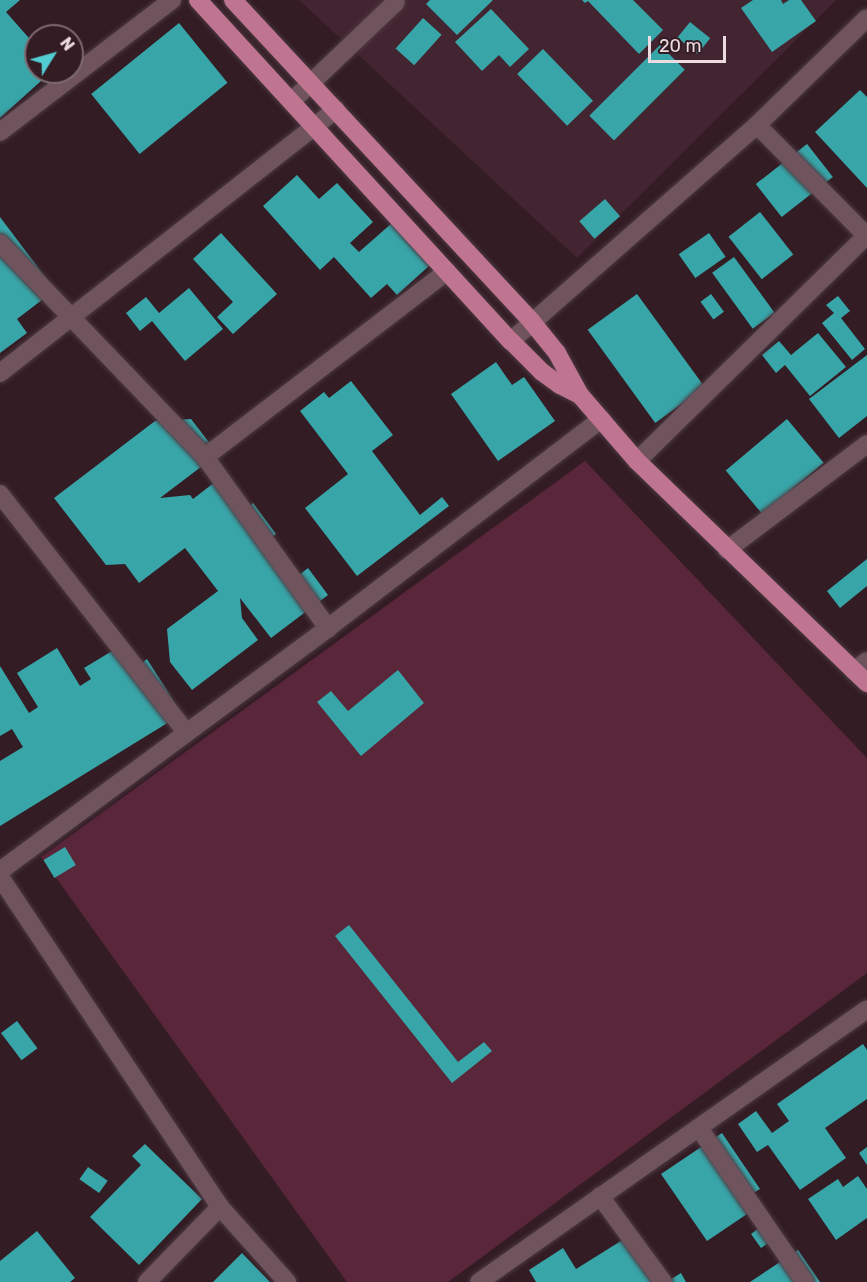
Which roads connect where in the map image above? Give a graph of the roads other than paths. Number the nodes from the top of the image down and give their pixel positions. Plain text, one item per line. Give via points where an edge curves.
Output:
1 (172, 0) edge
2 (198, 0) edge
3 (233, 0) edge
4 (396, 2) dead end
5 (867, 18) edge
6 (312, 82) junction
7 (293, 100) junction
8 (336, 110) junction
9 (757, 124) junction
10 (316, 127) junction
11 (0, 132) edge
12 (867, 236) edge
13 (0, 243) edge
14 (447, 271) junction
15 (71, 319) junction
16 (532, 322) junction
17 (511, 341) junction
18 (0, 373) edge
19 (580, 395) junction
20 (601, 419) junction
21 (867, 444) edge
22 (205, 457) junction
23 (637, 461) junction
24 (0, 494) edge
25 (727, 550) junction
26 (327, 628) junction
27 (863, 672) edge
28 (187, 732) junction
29 (0, 871) edge
30 (0, 877) edge
31 (867, 1009) edge
32 (699, 1128) junction
33 (600, 1196) junction
34 (220, 1207) junction
35 (147, 1282) edge
36 (287, 1282) edge
37 (479, 1282) edge
38 (663, 1282) edge
39 (805, 1282) edge

1 - 11 street
2 - 7 main road
3 - 6 main road
4 - 6 street
5 - 9 street
6 - 7 street
6 - 8 main road
7 - 10 main road
8 - 10 street
8 - 16 main road
9 - 12 street
9 - 16 street
10 - 14 main road
10 - 15 street
12 - 23 street
13 - 15 street
14 - 17 main road
14 - 22 street
15 - 18 street
15 - 22 street
16 - 17 street
16 - 19 main road via 557,353
17 - 19 main road via 542,372
19 - 20 main road
20 - 23 main road
20 - 26 street
21 - 25 street
22 - 26 street
23 - 25 main road
24 - 28 street
25 - 27 main road
26 - 28 street
28 - 29 street
30 - 34 street
31 - 32 street
32 - 33 street
32 - 39 street
33 - 37 street
33 - 38 street
34 - 35 street
34 - 36 street

